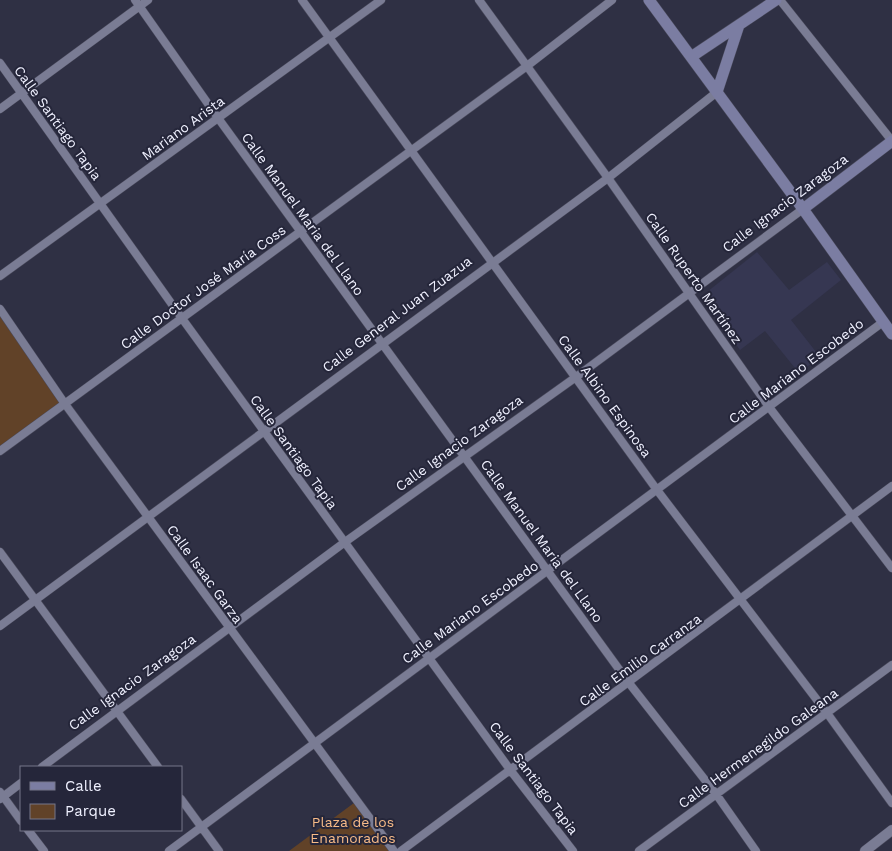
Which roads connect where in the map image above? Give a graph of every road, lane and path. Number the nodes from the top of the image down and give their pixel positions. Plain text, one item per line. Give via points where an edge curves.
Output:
1 (148, 0) edge
2 (302, 0) edge
3 (381, 0) edge
4 (479, 0) edge
5 (612, 0) edge
6 (649, 0) edge
7 (778, 0) edge
8 (137, 3) edge
9 (740, 25) junction
10 (330, 37) junction
11 (691, 57) junction
12 (0, 63) edge
13 (527, 66) junction
14 (22, 92) junction
15 (717, 92) junction
16 (0, 109) edge
17 (218, 118) junction
18 (892, 141) edge
19 (412, 150) junction
20 (608, 178) junction
21 (100, 203) junction
22 (803, 209) junction
23 (300, 232) junction
24 (492, 262) junction
25 (0, 276) edge
26 (689, 294) junction
27 (0, 309) edge
28 (180, 317) junction
29 (883, 322) junction
30 (892, 334) edge
31 (383, 344) junction
32 (576, 377) junction
33 (65, 404) junction
34 (769, 407) junction
35 (264, 431) junction
36 (0, 451) edge
37 (466, 456) junction
38 (892, 486) edge
39 (657, 490) junction
40 (148, 516) junction
41 (852, 516) junction
42 (345, 542) junction
43 (0, 552) edge
44 (892, 568) edge
45 (547, 571) junction
46 (36, 600) junction
47 (742, 600) junction
48 (0, 626) edge
49 (230, 629) junction
50 (429, 657) junction
51 (892, 665) edge
52 (629, 683) junction
53 (117, 710) junction
54 (827, 713) junction
55 (314, 742) junction
56 (43, 766) edge
57 (157, 766) edge
58 (511, 771) junction
59 (20, 784) edge
60 (716, 794) junction
61 (1, 796) edge
62 (182, 799) edge
63 (892, 803) edge
64 (20, 820) edge
65 (202, 827) junction
66 (892, 830) edge
67 (29, 831) edge
68 (44, 851) edge
69 (169, 851) edge
70 (219, 851) edge
71 (394, 851) edge
72 (401, 851) edge
73 (573, 851) edge
74 (639, 851) edge
75 (756, 851) edge
76 (865, 851) edge

1 - 8 street
2 - 10 street, Calle Albino Espinosa
3 - 10 street, Mariano Arista
4 - 13 street, Calle Ruperto Martínez
5 - 13 street, Calle Doctor José María Coss
6 - 11 main road
7 - 9 main road
7 - 18 street
8 - 14 street
8 - 17 street, Calle Manuel Maria del Llano
9 - 11 main road
9 - 15 main road
10 - 17 street, Mariano Arista
10 - 19 street, Calle Albino Espinosa
11 - 15 main road
12 - 14 street, Calle Santiago Tapia
13 - 19 street, Calle Doctor José María Coss
13 - 20 street, Calle Ruperto Martínez
14 - 16 street
14 - 21 street, Calle Santiago Tapia
15 - 20 street, Calle General Juan Zuazua
15 - 22 main road
17 - 21 street, Mariano Arista
17 - 23 street, Calle Manuel Maria del Llano
18 - 22 main road, Calle Ignacio Zaragoza
19 - 23 street, Calle Doctor José María Coss
19 - 24 street, Calle Albino Espinosa
20 - 24 street, Calle General Juan Zuazua
20 - 26 street, Calle Ruperto Martínez
21 - 25 street, Mariano Arista
21 - 28 street, Calle Santiago Tapia
22 - 26 street, Calle Ignacio Zaragoza
22 - 29 main road
23 - 28 street, Calle Doctor José María Coss
23 - 31 street, Calle Manuel Maria del Llano
24 - 31 street, Calle General Juan Zuazua
24 - 32 street, Calle Albino Espinosa
26 - 32 street, Calle Ignacio Zaragoza
26 - 34 street, Calle Ruperto Martínez
27 - 33 street, Calle Isaac Garza
28 - 33 street, Calle Doctor José María Coss
28 - 35 street, Calle Santiago Tapia
29 - 30 main road
29 - 34 street, Calle Mariano Escobedo
31 - 35 street, Calle General Juan Zuazua
31 - 37 street, Calle Manuel Maria del Llano
32 - 37 street, Calle Ignacio Zaragoza
32 - 39 street, Calle Albino Espinosa
33 - 36 street, Calle Doctor José María Coss
33 - 40 street, Calle Isaac Garza
34 - 39 street, Calle Mariano Escobedo
34 - 41 street, Calle Ruperto Martínez
35 - 40 street, Calle General Juan Zuazua
35 - 42 street, Calle Santiago Tapia
37 - 42 street, Calle Ignacio Zaragoza
37 - 45 street, Calle Manuel Maria del Llano
38 - 41 street, Calle Emilio Carranza
39 - 45 street, Calle Mariano Escobedo
39 - 47 street, Calle Albino Espinosa
40 - 46 street, Calle General Juan Zuazua
40 - 49 street, Calle Isaac Garza
41 - 44 street, Calle Ruperto Martínez
41 - 47 street, Calle Emilio Carranza
42 - 49 street, Calle Ignacio Zaragoza
42 - 50 street, Calle Santiago Tapia
43 - 46 street
45 - 50 street, Calle Mariano Escobedo
45 - 52 street, Calle Manuel Maria del Llano
46 - 48 street, Calle General Juan Zuazua
46 - 53 street
47 - 52 street, Calle Emilio Carranza
47 - 54 street, Calle Albino Espinosa
49 - 53 street, Calle Ignacio Zaragoza
49 - 55 street, Calle Isaac Garza
50 - 55 street, Calle Mariano Escobedo
50 - 58 street, Calle Santiago Tapia
51 - 54 street, Calle Hermenegildo Galeana
52 - 58 street, Calle Emilio Carranza
52 - 60 street, Calle Manuel Maria del Llano
53 - 56 street, Calle Ignacio Zaragoza
53 - 57 street
54 - 60 street, Calle Hermenegildo Galeana
54 - 63 street, Calle Albino Espinosa
55 - 65 street, Calle Mariano Escobedo
55 - 71 street, Calle Isaac Garza
58 - 72 street, Calle Emilio Carranza
58 - 73 street, Calle Santiago Tapia
59 - 61 street
60 - 74 street, Calle Hermenegildo Galeana
60 - 75 street, Calle Manuel Maria del Llano
61 - 64 street
62 - 65 street
65 - 69 street, Calle Mariano Escobedo
65 - 70 street
66 - 76 street
67 - 68 street

